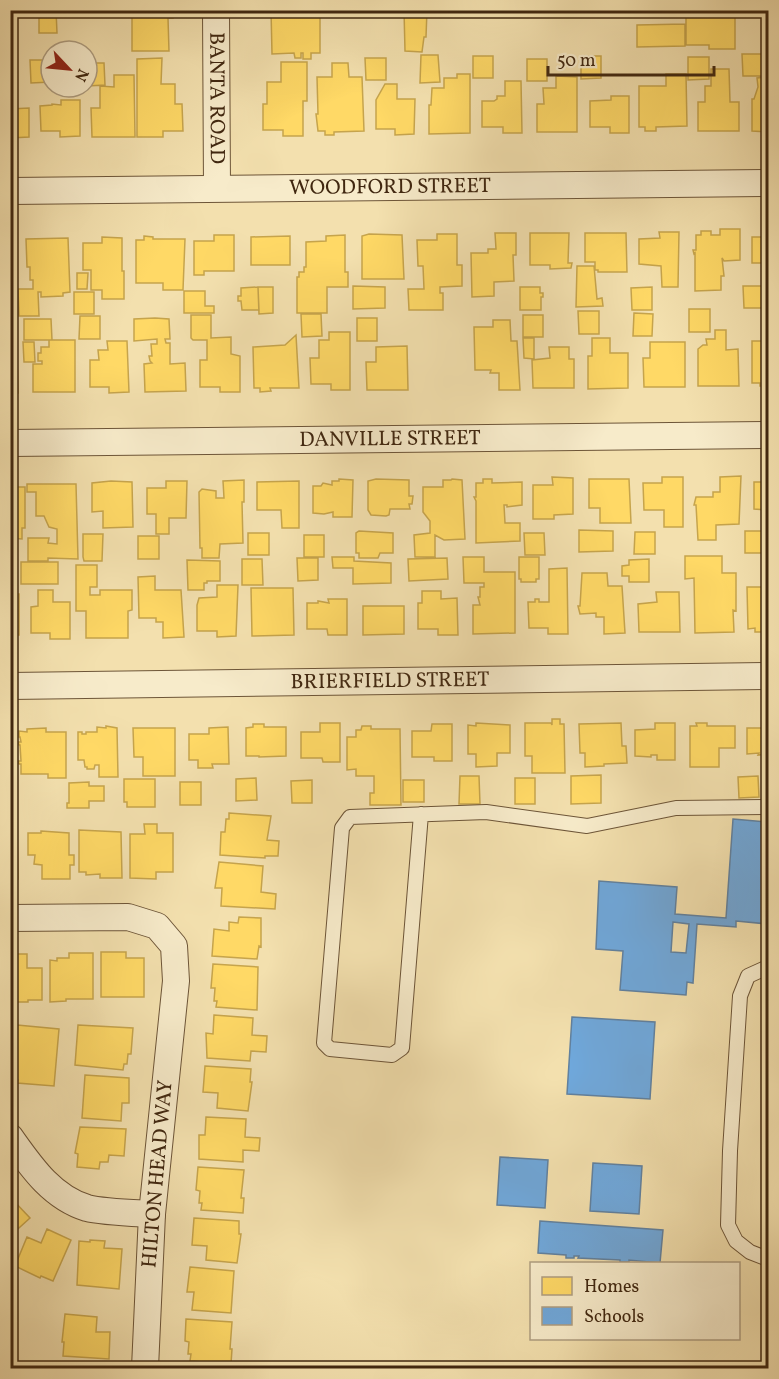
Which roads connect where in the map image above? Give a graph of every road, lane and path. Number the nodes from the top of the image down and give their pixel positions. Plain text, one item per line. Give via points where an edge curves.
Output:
1 (216, 10) edge
2 (768, 183) edge
3 (217, 188) junction
4 (10, 191) edge
5 (768, 435) edge
6 (10, 443) edge
7 (768, 676) edge
8 (10, 686) edge
9 (768, 807) edge
10 (421, 814) junction
11 (10, 918) edge
12 (768, 967) edge
13 (10, 1137) edge
14 (152, 1214) junction
15 (768, 1259) edge
16 (145, 1368) edge

1 - 3 street, BANTA ROAD
2 - 3 street, WOODFORD STREET
3 - 4 street, WOODFORD STREET
5 - 6 street, DANVILLE STREET
7 - 8 street, BRIERFIELD STREET
9 - 10 lane via 676,808 587,826 486,812
10 - 10 lane via 350,817 342,828 324,1043 330,1049 393,1054 402,1048
11 - 14 street, HILTON HEAD WAY via 128,917 157,926 174,946 176,981
12 - 15 lane via 748,976 740,996 728,1224 736,1241
13 - 14 street via 54,1191 87,1208
14 - 16 street, HILTON HEAD WAY

